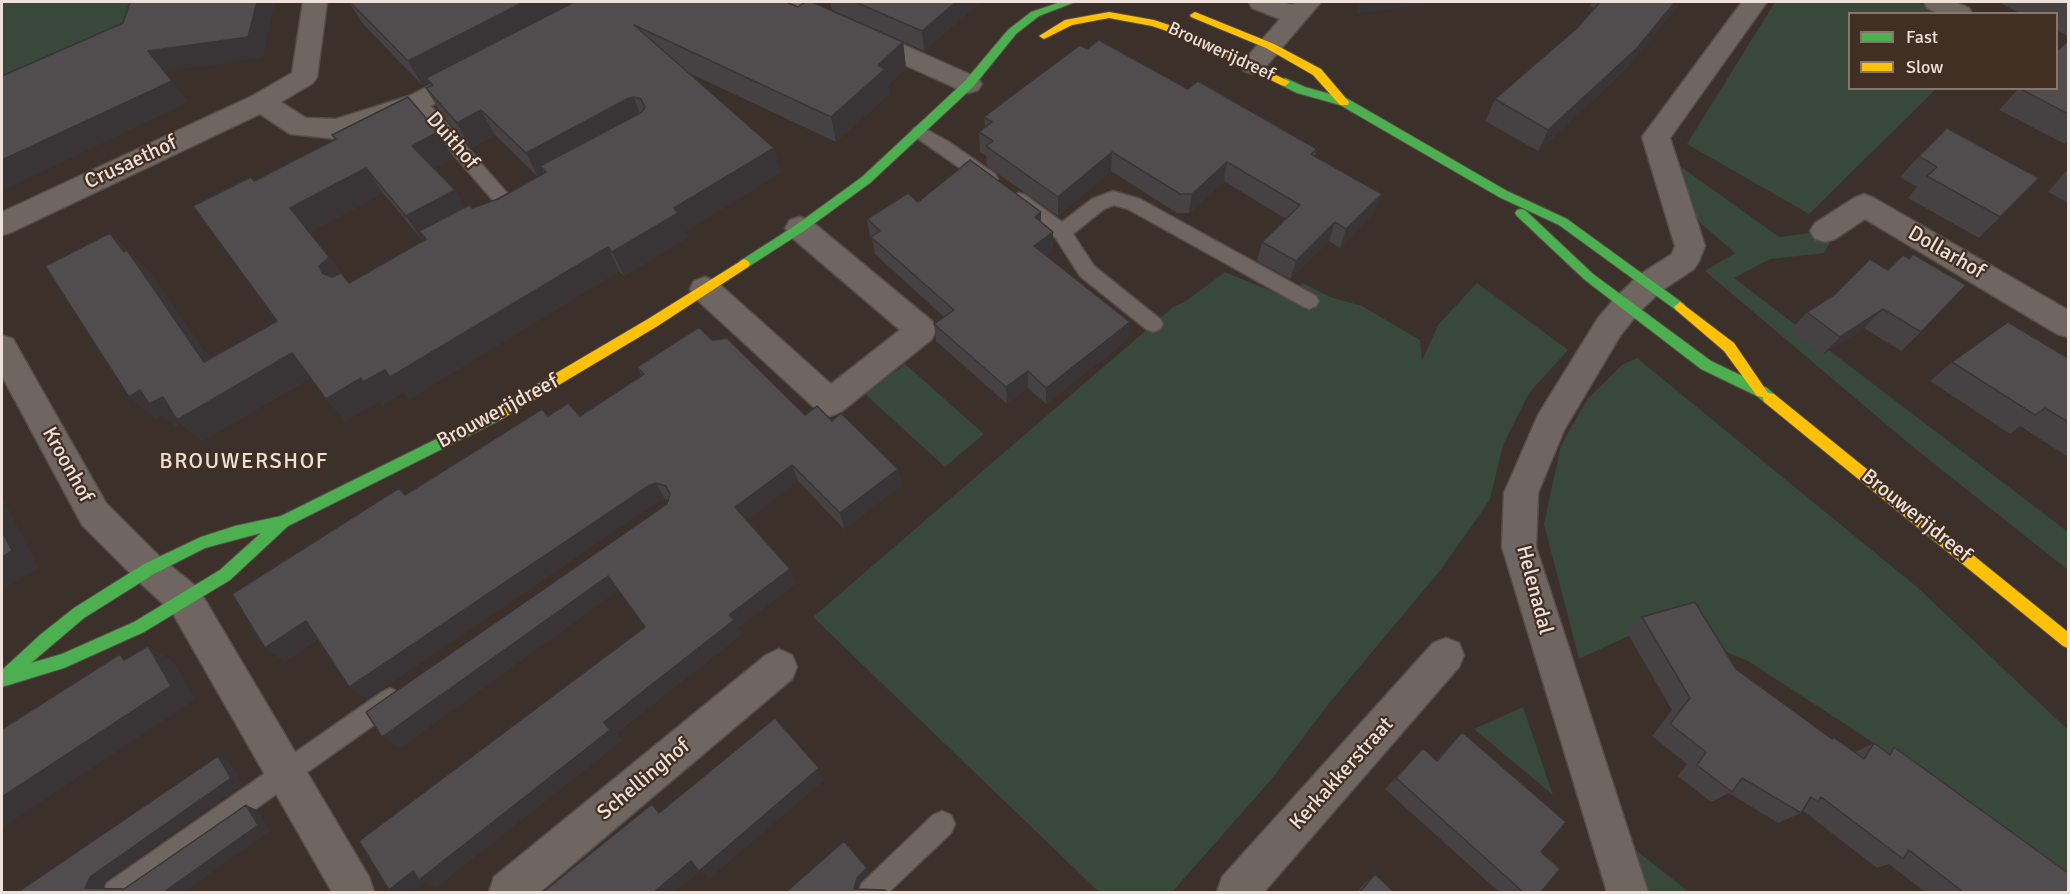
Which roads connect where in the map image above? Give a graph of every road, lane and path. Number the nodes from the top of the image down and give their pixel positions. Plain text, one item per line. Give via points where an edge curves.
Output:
1 (315, 2) edge
2 (788, 2) edge
3 (1070, 2) edge
4 (1261, 2) edge
5 (1755, 2) edge
6 (1935, 2) edge
7 (1177, 8) dead end
8 (1303, 9) edge
9 (1956, 12) edge
10 (1031, 46) dead end
11 (1270, 46) junction
12 (1004, 62) dead end
13 (489, 65) edge
14 (1253, 65) junction
15 (969, 84) junction
16 (261, 102) junction
17 (418, 102) junction
18 (1344, 102) junction
19 (920, 132) junction
20 (1503, 195) junction
21 (487, 218) edge
22 (2, 224) edge
23 (800, 228) junction
24 (1825, 231) dead end
25 (1062, 232) junction
26 (705, 289) junction
27 (1639, 294) junction
28 (1309, 301) dead end
29 (1153, 324) dead end
30 (2068, 325) edge
31 (2, 348) edge
32 (1762, 392) junction
33 (283, 522) junction
34 (149, 569) junction
35 (185, 600) junction
36 (2068, 641) edge
37 (1446, 655) dead end
38 (779, 667) dead end
39 (4, 679) edge
40 (412, 685) edge
41 (285, 772) junction
42 (942, 824) dead end
43 (116, 892) edge
44 (354, 892) edge
45 (509, 892) edge
46 (871, 892) edge
47 (1237, 892) edge
48 (1627, 892) edge

1 - 16 street, Crusaethof via 304,77
2 - 15 street
3 - 15 street, Brouwerijdreef via 1035,14 1012,32
4 - 8 street
5 - 27 street, Helenadal via 1656,137 1690,246 1684,261
6 - 9 street
7 - 11 street, Brouwerijdreef
8 - 11 street
10 - 14 street, Brouwerijdreef via 1069,22 1108,15 1154,23 1186,34
11 - 14 street
11 - 18 street, Brouwerijdreef via 1317,72
12 - 15 street, Brouwerijdreef
13 - 17 street, Duithof
14 - 18 street, Brouwerijdreef via 1301,90
15 - 19 street, Brouwerijdreef
16 - 17 street via 300,127 337,129
16 - 22 street, Crusaethof
17 - 21 lane, Duithof via 515,202
18 - 20 street, Brouwerijdreef
19 - 23 street, Brouwerijdreef via 866,180
19 - 25 lane
20 - 27 street, Brouwerijdreef via 1563,222
20 - 27 street, Brouwerijdreef via 1589,277
23 - 26 street, Brouwerijdreef
23 - 26 street via 921,330 830,403
24 - 30 street, Dollarhof via 1864,205
25 - 28 lane via 1098,204 1113,198 1134,204
25 - 29 lane via 1087,271
26 - 33 street, Brouwerijdreef via 509,410
27 - 32 street, Brouwerijdreef via 1706,365
27 - 32 street, Brouwerijdreef via 1729,347
27 - 48 street, Helenadal via 1609,327 1550,424 1521,493 1519,547
31 - 34 street, Kroonhof via 94,514
32 - 36 street, Brouwerijdreef
33 - 34 street, Brouwerijdreef via 201,543
33 - 35 street, Brouwerijdreef via 225,575
34 - 35 street, Kroonhof
34 - 39 street, Brouwerijdreef via 80,613
35 - 39 street, Brouwerijdreef via 108,643
35 - 41 street
37 - 47 street, Kerkakkerstraat
38 - 45 street, Schellinghof
40 - 41 lane
41 - 43 lane
41 - 44 street
42 - 46 lane

